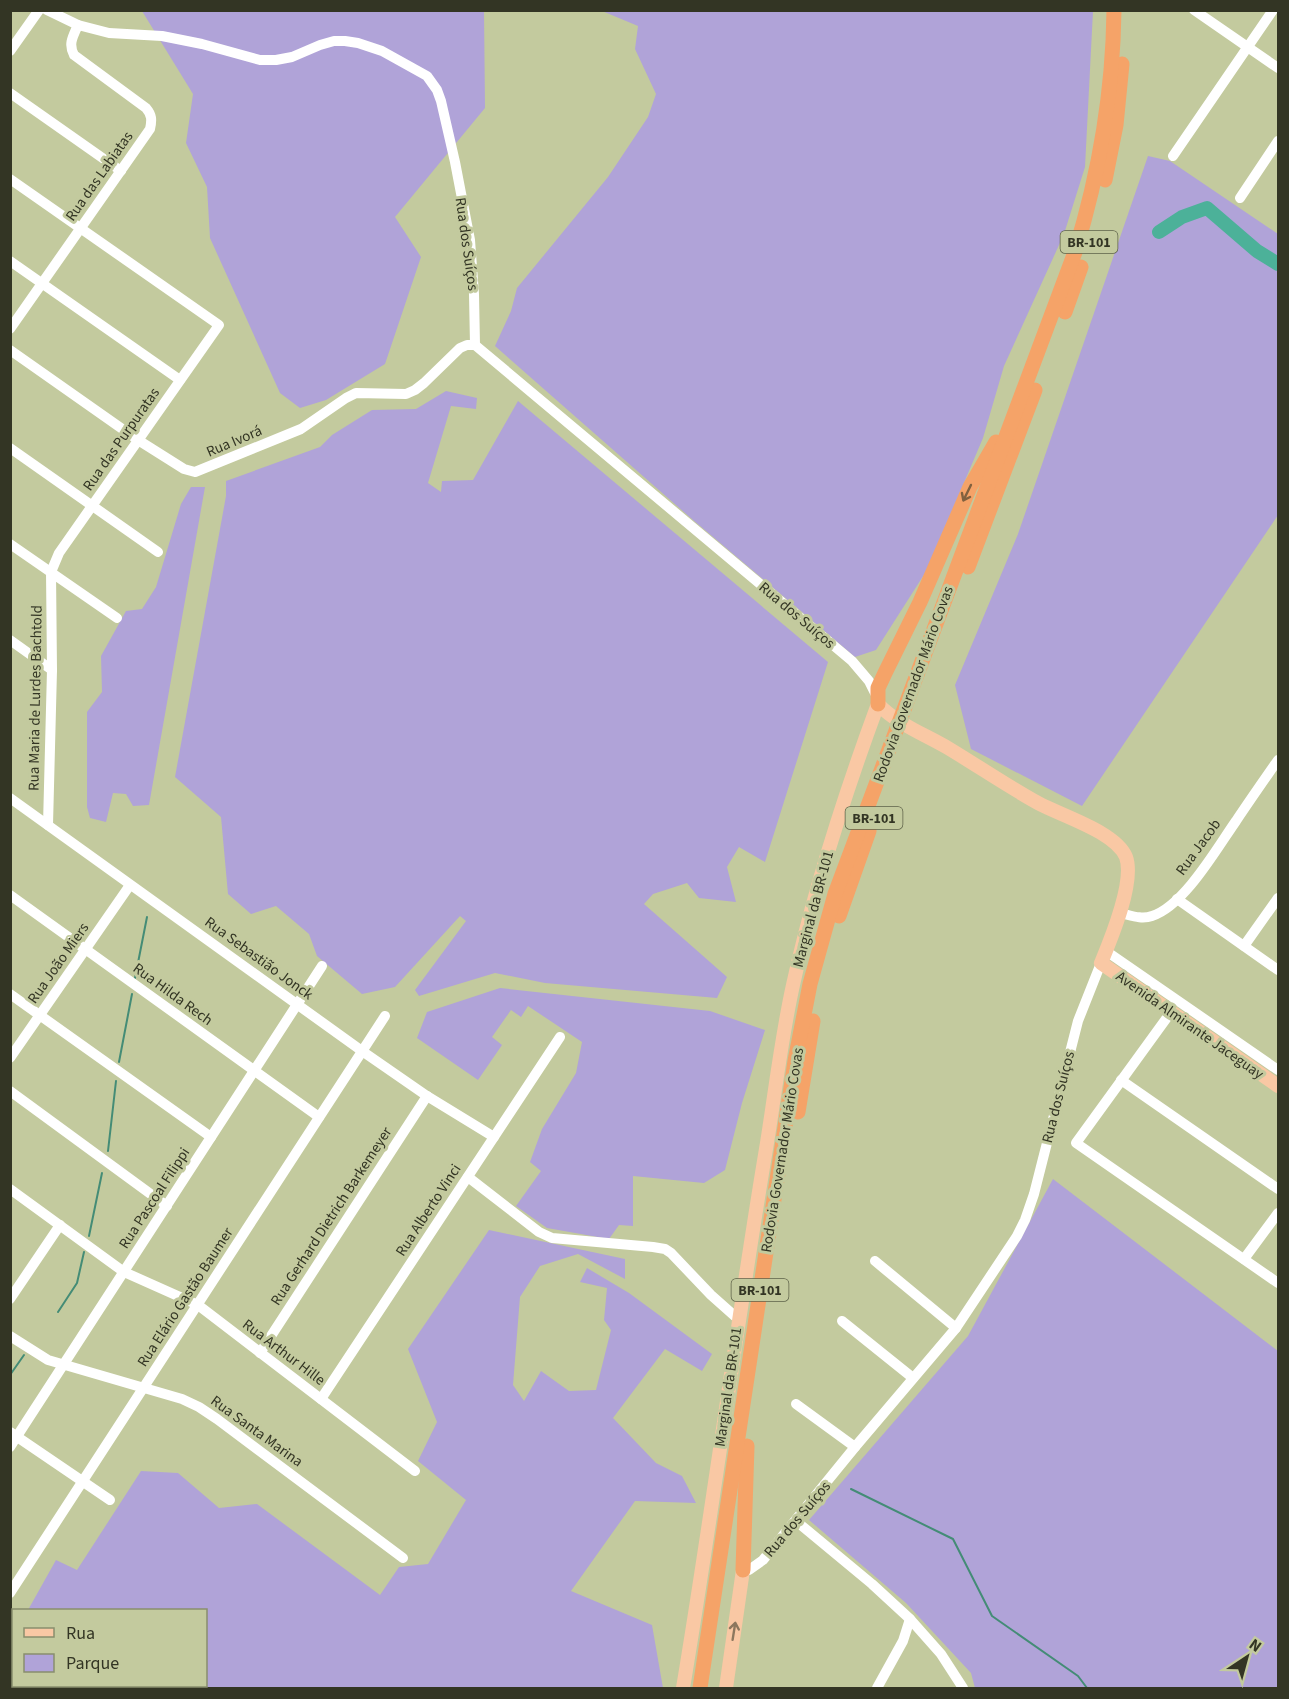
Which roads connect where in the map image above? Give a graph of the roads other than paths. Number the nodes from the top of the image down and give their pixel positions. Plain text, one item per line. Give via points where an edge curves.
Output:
1 (39, 10) edge
2 (47, 10) edge
3 (1114, 10) edge
4 (1124, 10) edge
5 (1194, 10) edge
6 (1273, 10) edge
7 (78, 25) junction
8 (1248, 47) junction
9 (10, 51) edge
10 (1278, 68) edge
11 (10, 93) edge
12 (1278, 141) edge
13 (1173, 156) dead end
14 (121, 171) junction
15 (10, 179) edge
16 (1240, 198) dead end
17 (81, 228) junction
18 (10, 261) edge
19 (42, 284) junction
20 (10, 329) edge
21 (475, 345) junction
22 (10, 350) edge
23 (180, 380) junction
24 (1018, 406) junction
25 (138, 440) junction
26 (10, 448) edge
27 (92, 506) junction
28 (10, 544) edge
29 (158, 552) dead end
30 (51, 572) junction
31 (117, 618) dead end
32 (10, 640) edge
33 (52, 670) junction
34 (864, 673) junction
35 (885, 673) junction
36 (878, 704) junction
37 (907, 715) junction
38 (901, 731) junction
39 (1278, 760) edge
40 (1274, 774) edge
41 (10, 798) edge
42 (48, 825) junction
43 (130, 885) junction
44 (10, 895) edge
45 (1278, 898) edge
46 (1177, 899) junction
47 (1120, 913) junction
48 (1244, 946) junction
49 (86, 949) junction
50 (1104, 957) junction
51 (322, 966) dead end
52 (1278, 970) edge
53 (10, 994) edge
54 (297, 1005) junction
55 (1171, 1012) junction
56 (40, 1015) junction
57 (385, 1016) dead end
58 (560, 1037) dead end
59 (362, 1051) junction
60 (10, 1058) edge
61 (1278, 1070) edge
62 (254, 1071) junction
63 (1121, 1080) junction
64 (1278, 1086) edge
65 (10, 1091) edge
66 (427, 1096) junction
67 (319, 1118) junction
68 (211, 1137) junction
69 (494, 1137) junction
70 (468, 1177) junction
71 (1278, 1189) edge
72 (10, 1190) edge
73 (167, 1206) junction
74 (1278, 1212) edge
75 (60, 1226) junction
76 (1244, 1260) junction
77 (875, 1261) dead end
78 (124, 1272) junction
79 (1278, 1283) edge
80 (10, 1299) edge
81 (198, 1305) junction
82 (738, 1319) junction
83 (842, 1321) dead end
84 (956, 1328) junction
85 (10, 1336) edge
86 (260, 1353) junction
87 (63, 1365) junction
88 (913, 1378) junction
89 (144, 1388) junction
90 (321, 1399) junction
91 (796, 1404) dead end
92 (14, 1434) edge
93 (747, 1446) junction
94 (10, 1447) edge
95 (855, 1447) junction
96 (416, 1471) dead end
97 (83, 1482) junction
98 (110, 1500) dead end
99 (796, 1521) junction
100 (403, 1558) dead end
101 (743, 1570) junction
102 (10, 1593) edge
103 (910, 1619) junction
104 (683, 1689) edge
105 (700, 1689) edge
106 (711, 1689) edge
107 (726, 1689) edge
108 (877, 1689) edge
109 (963, 1689) edge

1 - 9 street
2 - 7 street, Rua dos Suíços
3 - 24 highway, Rodovia Governador Mário Covas / BR-101 via 1108,106 1091,198 1068,274
4 - 37 highway, Rodovia Governador Mário Covas / BR-101 via 1116,125 1092,234
5 - 8 street
6 - 8 street
7 - 14 street, Rua das Labiatas via 71,41 74,55 151,114 150,129
7 - 21 street, Rua dos Suíços via 109,33 162,36 260,60 292,57 320,45 345,41 382,51 427,76 441,101 470,240
8 - 10 street
8 - 13 street
11 - 14 street
12 - 16 street
14 - 17 street, Rua das Labiatas
15 - 17 street
17 - 19 street, Rua das Labiatas
17 - 23 street, Rua das Purpuratas via 219,325
18 - 19 street
19 - 20 street, Rua das Labiatas
19 - 23 street
21 - 25 street, Rua Ivorá via 460,348 415,390 357,393 301,429 195,472
21 - 34 street, Rua dos Suíços
22 - 25 street, Rua Ivorá
23 - 25 street, Rua das Purpuratas
24 -> 35 highway via 970,487 921,602
24 - 37 highway, Rodovia Governador Mário Covas / BR-101
25 - 27 street, Rua das Purpuratas
26 - 27 street
27 - 29 street
27 - 30 street, Rua das Purpuratas via 59,553
28 - 30 street
30 - 31 street
30 - 33 street, Rua Maria de Lurdes Bachtold
32 - 33 street
33 - 42 street, Rua Maria de Lurdes Bachtold
34 - 35 street
34 - 36 street, Rua dos Suíços
35 - 36 highway via 878,687
36 - 47 main road, Rua dos Suíços via 891,717 1010,787 1117,843 1128,869
36 - 82 main road, Marginal da BR-101 via 837,822 793,985
37 - 38 highway, Rodovia Governador Mário Covas / BR-101
38 - 93 highway, Rodovia Governador Mário Covas / BR-101 via 843,902 816,1002
38 - 105 highway, Rodovia Governador Mário Covas / BR-101 via 835,894 804,1011
39 - 40 street, Rua Jacob
40 - 46 street, Rua Jacob
41 - 42 street, Rua Sebastião Jonck
42 - 43 street, Rua Sebastião Jonck
43 - 49 street, Rua João Miers
43 - 54 street, Rua Sebastião Jonck
44 - 49 street, Rua Hilda Rech
45 - 48 street
46 - 47 street, Rua Jacob via 1150,917
46 - 48 street
47 - 50 main road, Rua dos Suíços
48 - 52 street
49 - 56 street, Rua João Miers
49 - 62 street, Rua Hilda Rech
50 - 55 main road, Avenida Almirante Jaceguay
50 - 61 street, Avenida Almirante Jaceguay
50 - 84 street, Rua dos Suíços via 1075,1030 1031,1207 1017,1236
51 - 54 street, Rua Pascoal Filippi
53 - 56 street
54 - 59 street, Rua Sebastião Jonck
54 - 62 street, Rua Pascoal Filippi
55 - 63 street
55 - 64 main road, Avenida Almirante Jaceguay
56 - 60 street, Rua João Miers
56 - 68 street
57 - 59 street, Rua Elário Gastão Baumer
58 - 69 street, Rua Alberto Vinci
59 - 66 street, Rua Sebastião Jonck
59 - 67 street, Rua Elário Gastão Baumer
62 - 67 street, Rua Hilda Rech
62 - 68 street, Rua Pascoal Filippi
63 - 71 street
63 - 76 street via 1076,1143
65 - 73 street
66 - 69 street, Rua Sebastião Jonck
66 - 86 street, Rua Gerhard Dietrich Barkemeyer
67 - 81 street, Rua Elário Gastão Baumer
68 - 73 street, Rua Pascoal Filippi
69 - 70 street, Rua Alberto Vinci
70 - 82 street via 552,1238 665,1249
70 - 90 street, Rua Alberto Vinci
72 - 75 street, Rua Arthur Hille
73 - 78 street, Rua Pascoal Filippi
74 - 76 street
75 - 78 street, Rua Arthur Hille
75 - 80 street
76 - 79 street
77 - 84 street
78 - 81 street, Rua Arthur Hille
78 - 87 street, Rua Pascoal Filippi
81 - 86 street, Rua Arthur Hille
81 - 89 street, Rua Elário Gastão Baumer
82 - 104 main road, Marginal da BR-101
83 - 88 street
84 - 88 street, Rua dos Suíços
85 - 87 street, Rua Santa Marina via 40,1357
86 - 90 street, Rua Arthur Hille
87 - 89 street, Rua Santa Marina
87 - 92 street, Rua Pascoal Filippi
88 - 95 street, Rua dos Suíços
89 - 97 street, Rua Elário Gastão Baumer
89 - 100 street, Rua Santa Marina via 182,1399 207,1412
90 - 96 street, Rua Arthur Hille
91 - 95 street
92 - 94 street, Rua Pascoal Filippi
92 - 97 street
93 - 101 highway
93 - 106 highway, Rodovia Governador Mário Covas / BR-101
95 - 99 street, Rua dos Suíços
97 - 98 street
97 - 102 street, Rua Elário Gastão Baumer
99 - 101 street, Rua dos Suíços via 763,1560
99 - 103 street
107 -> 101 main road
103 - 108 street via 903,1641
103 - 109 street via 941,1654

